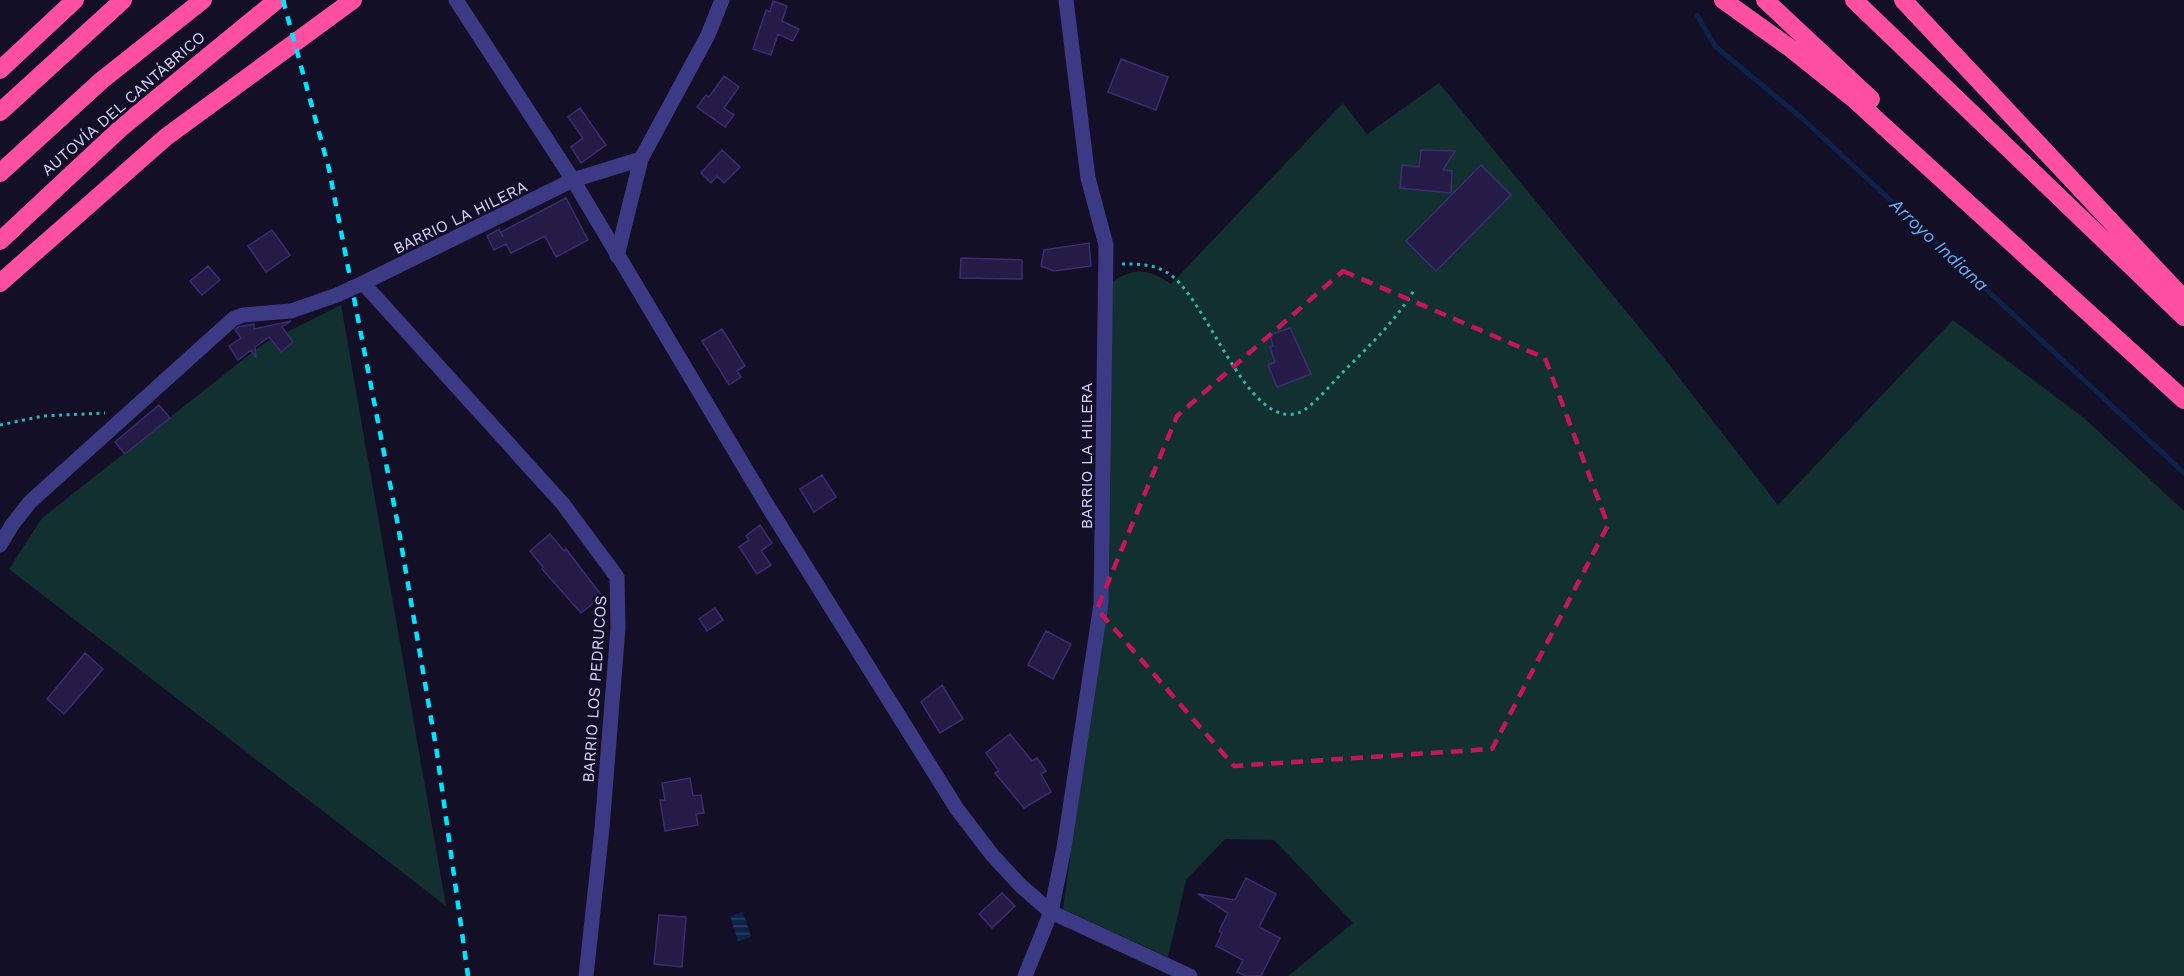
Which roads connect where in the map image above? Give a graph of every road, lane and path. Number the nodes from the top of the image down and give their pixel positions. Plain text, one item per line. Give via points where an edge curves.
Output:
1 (75, 0) edge
2 (123, 0) edge
3 (203, 0) edge
4 (277, 0) edge
5 (353, 0) edge
6 (456, 0) edge
7 (722, 0) edge
8 (1066, 0) edge
9 (1723, 0) edge
10 (1765, 0) edge
11 (1854, 0) edge
12 (1904, 0) edge
13 (0, 70) edge
14 (0, 112) edge
15 (641, 159) junction
16 (0, 173) edge
17 (573, 180) junction
18 (0, 241) edge
19 (617, 256) junction
20 (1106, 264) junction
21 (0, 283) edge
22 (363, 284) junction
23 (1414, 291) dead end
24 (2184, 298) edge
25 (2184, 317) edge
26 (2184, 398) edge
27 (132, 411) junction
28 (0, 425) edge
29 (0, 545) edge
30 (1051, 912) junction
31 (586, 976) edge
32 (1025, 976) edge
33 (1190, 976) edge

1 - 13 highway
2 - 14 highway
3 - 16 highway, AUTOVÍA DEL CANTÁBRICO via 102,80
4 - 18 highway, AUTOVÍA DEL CANTÁBRICO via 122,127
5 - 21 highway via 166,136
6 - 17 street
7 - 15 street via 704,44
8 - 20 street, BARRIO LA HILERA via 1088,178 1103,227
9 - 26 highway via 1855,100
10 - 26 highway
11 - 25 highway
12 - 24 highway
15 - 17 street, BARRIO LA HILERA
15 - 19 street
17 - 19 street
17 - 22 street, BARRIO LA HILERA
19 - 30 street via 957,808 993,856
20 - 23 path via 1154,267 1168,272 1196,305 1255,396 1274,412 1284,414 1299,413 1322,393 1400,313
20 - 30 street, BARRIO LA HILERA via 1101,604
22 - 27 street, BARRIO LA HILERA, bridge via 291,311 243,315 233,320
22 - 31 street, BARRIO LOS PEDRUCOS via 563,504 617,577 617,640
27 - 28 path via 43,416
27 - 29 street, BARRIO LA HILERA via 30,502
30 - 32 street, BARRIO LA HILERA
30 - 33 street

